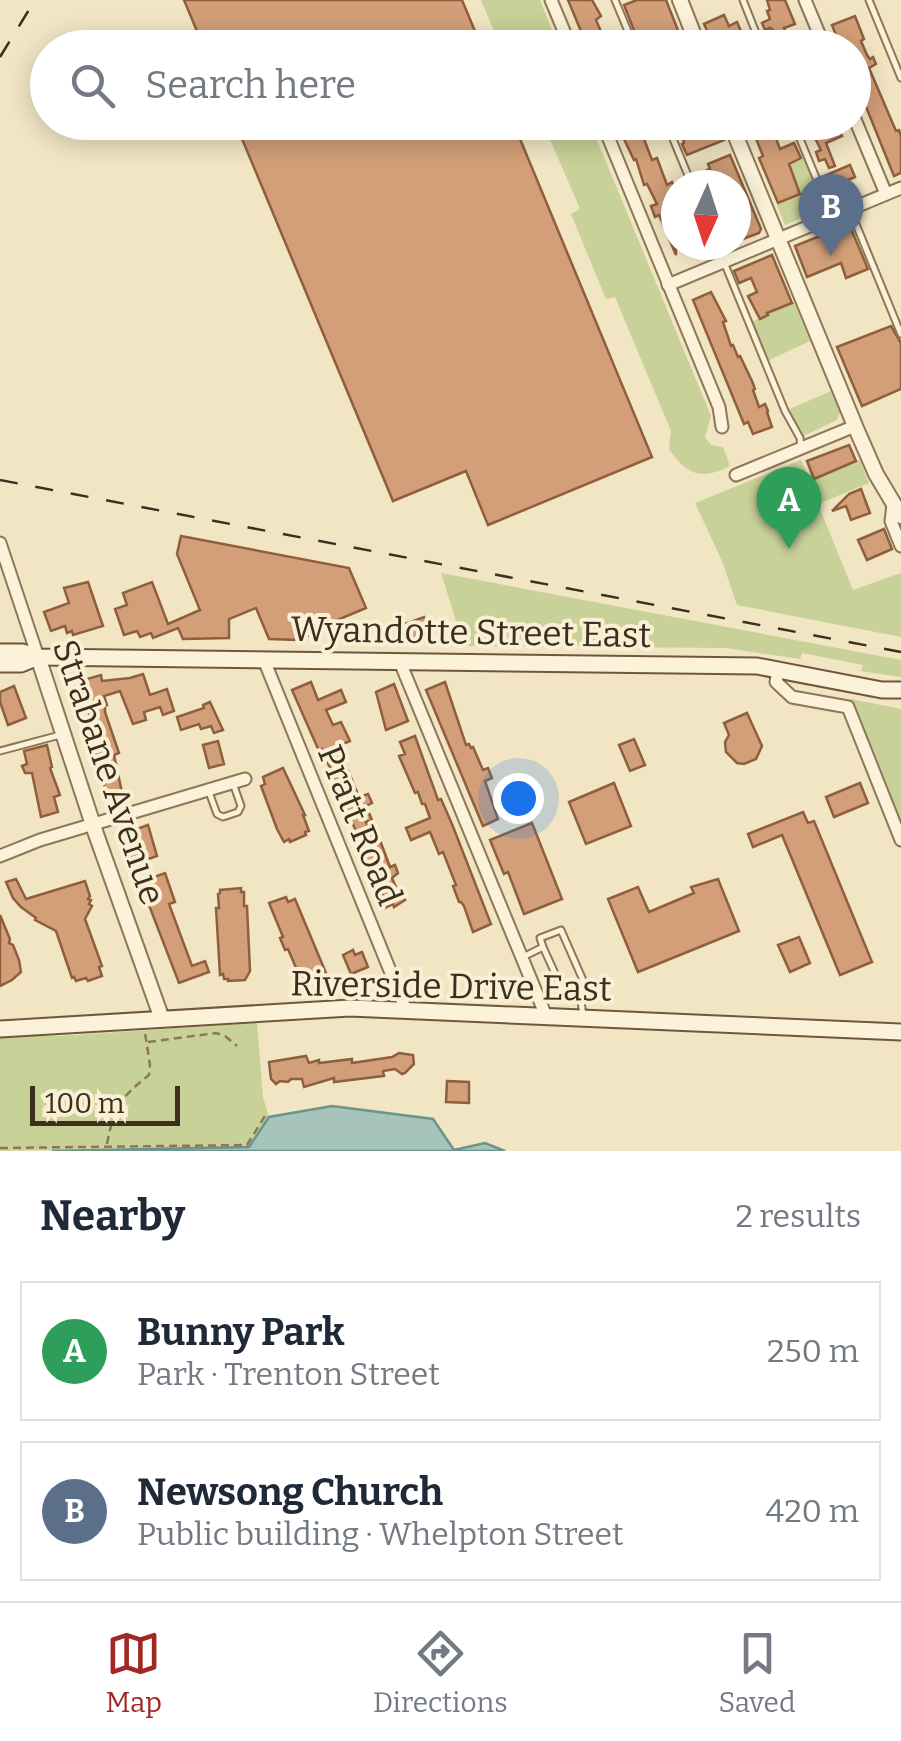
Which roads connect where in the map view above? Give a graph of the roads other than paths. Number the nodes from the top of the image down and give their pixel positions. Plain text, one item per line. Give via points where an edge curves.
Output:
1 (552, 0) edge
2 (615, 0) edge
3 (680, 0) edge
4 (742, 0) edge
5 (805, 0) edge
6 (869, 0) edge
7 (564, 30) edge
8 (627, 30) edge
9 (692, 30) edge
10 (754, 30) edge
11 (818, 30) edge
12 (901, 78) edge
13 (609, 140) edge
14 (673, 140) edge
15 (737, 140) edge
16 (800, 140) edge
17 (864, 140) edge
18 (686, 170) edge
19 (901, 188) edge
20 (886, 194) junction
21 (850, 209) junction
22 (832, 217) junction
23 (778, 240) junction
24 (723, 260) edge
25 (724, 263) junction
26 (668, 285) junction
27 (901, 334) edge
28 (855, 426) junction
29 (722, 427) dead end
30 (801, 449) junction
31 (736, 476) dead end
32 (897, 511) edge
33 (0, 543) edge
34 (901, 546) edge
35 (0, 652) edge
36 (38, 657) junction
37 (264, 660) junction
38 (400, 662) junction
39 (0, 664) edge
40 (778, 670) junction
41 (901, 690) edge
42 (63, 734) junction
43 (0, 750) edge
44 (239, 781) joint
45 (208, 790) junction
46 (93, 824) junction
47 (901, 840) edge
48 (0, 856) edge
49 (544, 946) junction
50 (522, 957) junction
51 (579, 988) junction
52 (406, 1010) junction
53 (546, 1016) junction
54 (583, 1018) junction
55 (162, 1019) junction
56 (0, 1030) edge
57 (901, 1032) edge

1 - 7 street
2 - 8 lane
3 - 9 street
4 - 10 lane
5 - 11 street
6 - 12 lane
13 - 26 street
14 - 18 lane
15 - 23 street
16 - 22 lane
17 - 20 street
19 - 20 street
20 - 21 street
21 - 22 street
21 - 27 lane
22 - 23 street
23 - 25 street
23 - 28 street
24 - 25 lane
25 - 26 street
25 - 30 lane
26 - 29 street
28 - 30 street
28 - 32 street
30 - 31 street
32 - 34 street via 891,521
33 - 36 street, Strabane Avenue
35 - 36 main road, Wyandotte Street East
36 - 37 main road, Wyandotte Street East
36 - 39 main road, Wyandotte Street East
36 - 42 street, Strabane Avenue
37 - 38 main road, Wyandotte Street East
37 - 52 street, Pratt Road
38 - 40 main road, Wyandotte Street East
38 - 50 street
40 - 41 main road, Wyandotte Street East
40 - 47 street via 776,682 792,698 848,707
42 - 43 lane
42 - 46 street, Strabane Avenue
44 - 45 street
44 - 45 lane via 238,812 223,817
45 - 46 street
46 - 48 street
46 - 55 street, Strabane Avenue
49 - 50 lane
49 - 51 lane via 563,990
49 - 51 lane via 540,938 561,930 586,987
50 - 53 street
51 - 54 lane
52 - 53 main road, Riverside Drive East
52 - 55 main road, Riverside Drive East
53 - 54 main road, Riverside Drive East
54 - 57 main road, Riverside Drive East
55 - 56 main road, Riverside Drive East

